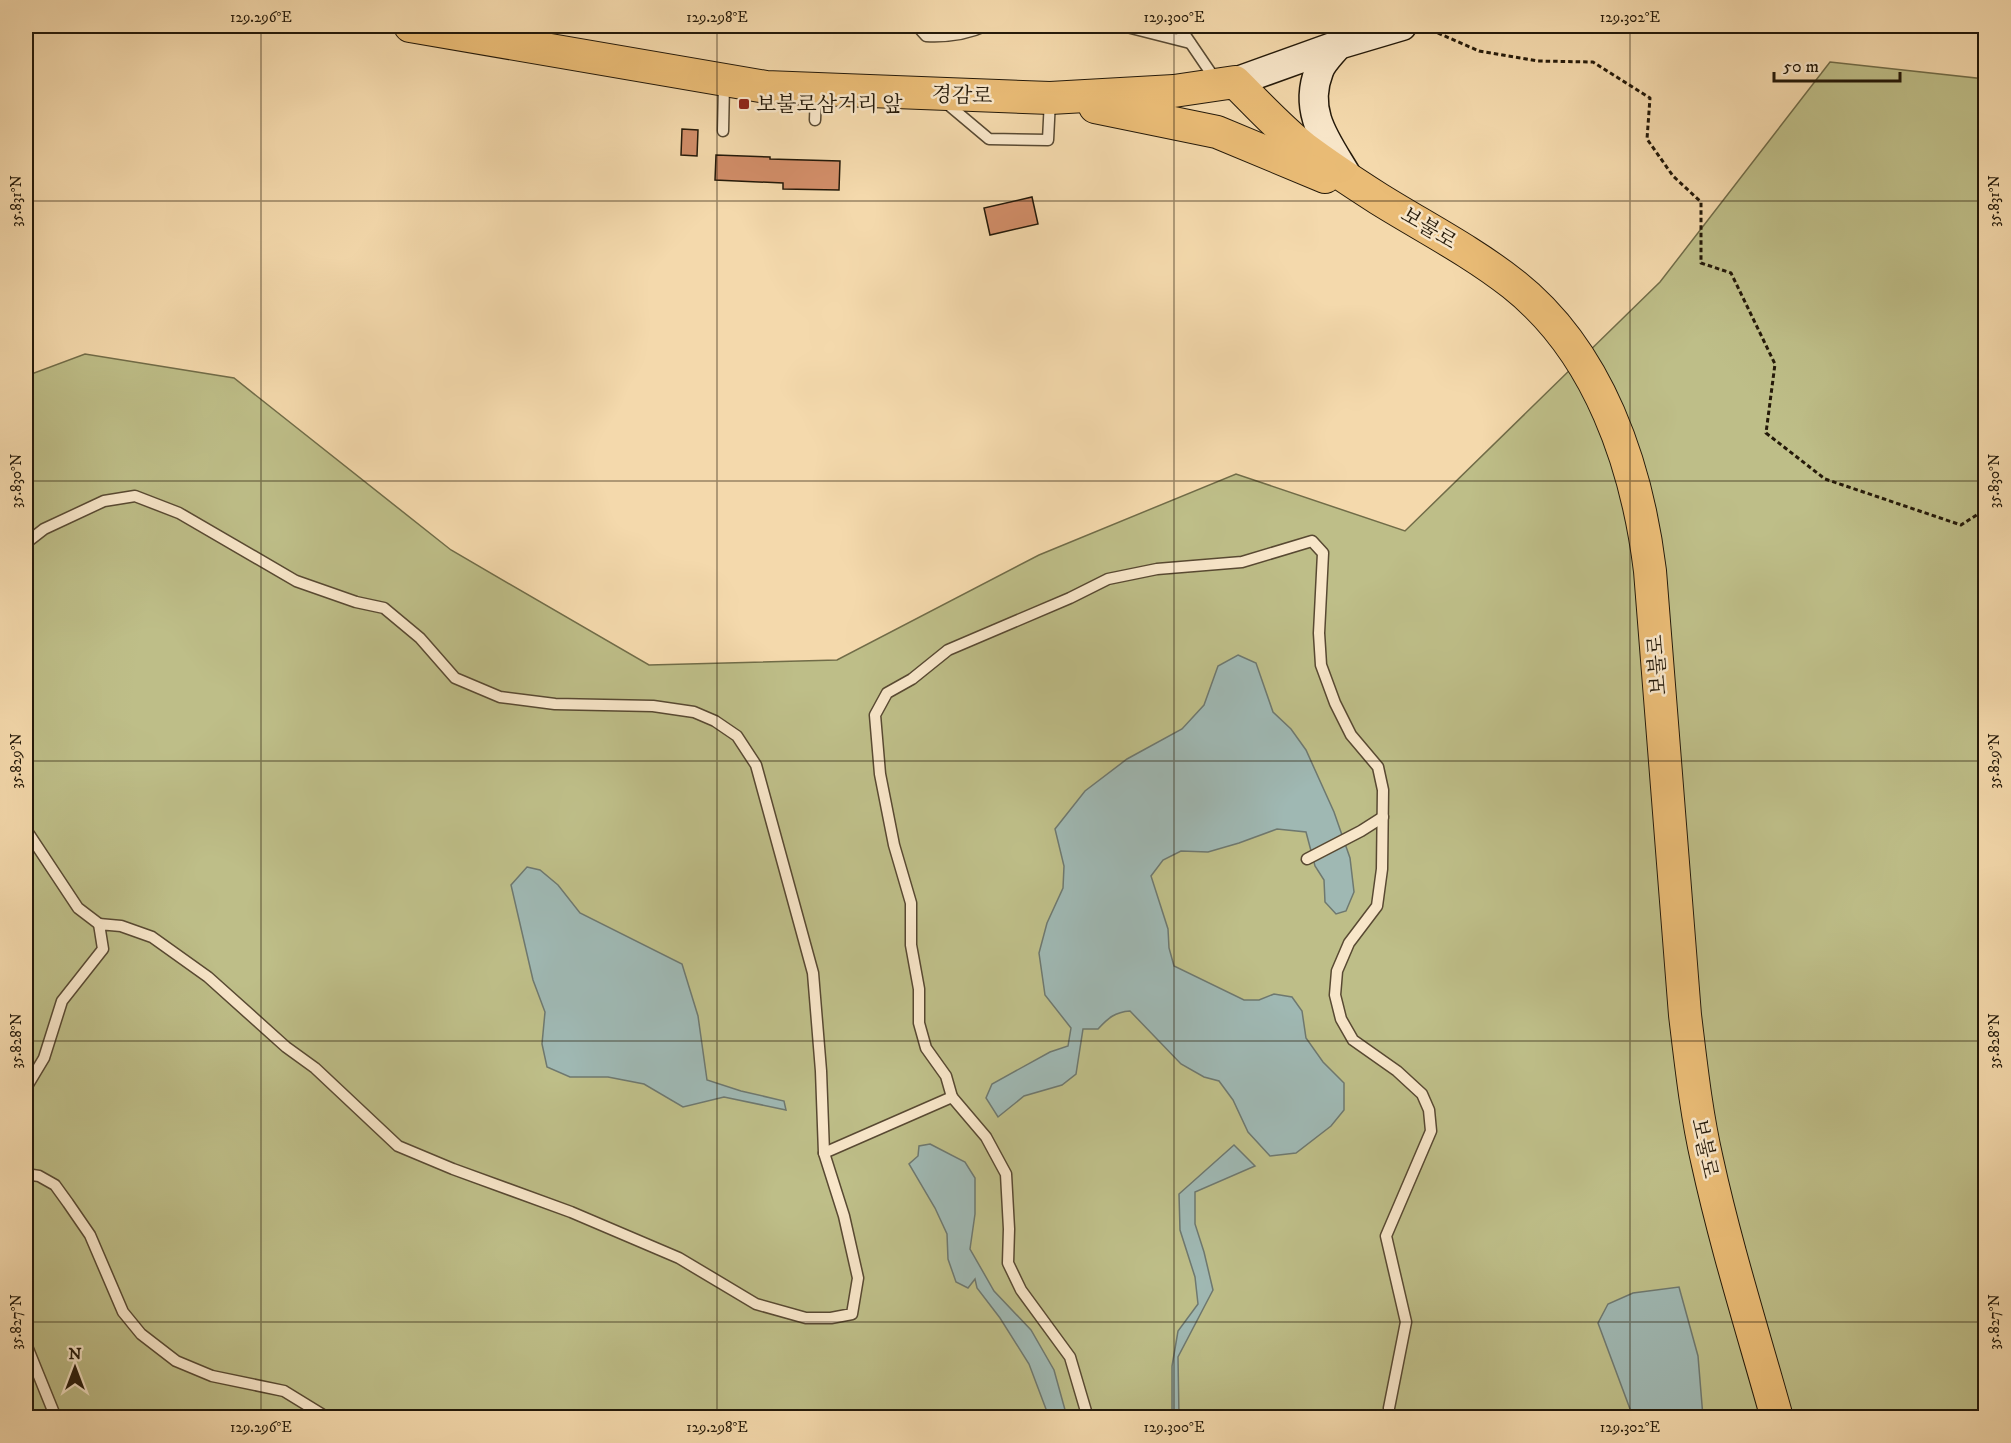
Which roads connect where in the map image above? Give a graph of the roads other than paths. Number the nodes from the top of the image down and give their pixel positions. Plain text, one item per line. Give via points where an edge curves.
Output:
1 (410, 26) edge
2 (917, 26) edge
3 (985, 26) edge
4 (1123, 26) edge
5 (1170, 26) edge
6 (1402, 26) edge
7 (1190, 43) junction
8 (1338, 45) junction
9 (724, 80) junction
10 (1227, 83) junction
11 (816, 90) junction
12 (936, 94) junction
13 (1050, 98) junction
14 (815, 120) dead end
15 (723, 130) dead end
16 (1349, 179) junction
17 (1381, 200) junction
18 (26, 543) edge
19 (1383, 817) junction
20 (26, 834) edge
21 (1307, 859) dead end
22 (99, 924) junction
23 (26, 1088) edge
24 (952, 1097) junction
25 (824, 1153) junction
26 (26, 1174) edge
27 (26, 1344) edge
28 (56, 1418) edge
29 (328, 1418) edge
30 (1088, 1418) edge
31 (1389, 1418) edge
32 (1777, 1418) edge

1 - 9 main road, 경감로
2 - 3 lane via 926,36 943,37
4 - 7 lane
5 - 7 lane via 1183,32
6 - 8 street, 경감로
7 - 10 lane
8 - 10 street, 경감로
8 - 16 street via 1319,69 1314,105 1316,123
9 - 11 main road, 경감로
9 - 15 lane
10 - 13 main road, 경감로 via 1174,91
10 - 16 main road, 보불로 via 1303,147
11 - 12 main road, 경감로
11 - 14 lane
12 - 13 main road, 경감로
12 - 13 lane via 989,139 1048,140
13 - 17 main road via 1217,132
16 - 17 main road, 보불로
17 - 32 main road, 보불로 via 1465,249 1542,310 1591,377 1609,413 1640,504 1650,571 1694,1089 1737,1280
18 - 25 lane via 44,529 104,501 135,496 179,513 296,581 384,608 420,638 455,678 500,697 694,712 737,736 756,765 813,973
19 - 21 lane
19 - 24 lane via 1378,767 1351,735 1321,665 1323,553 1312,541 1242,562 1157,569 1108,579 948,650 887,693 875,715 880,774 911,903 911,945 920,1023 926,1048 946,1076
19 - 31 lane via 1377,906 1349,943 1337,971 1335,995 1341,1019 1353,1040 1422,1094 1429,1110 1431,1131 1386,1236 1406,1322
20 - 22 lane via 78,909
22 - 23 lane via 103,949 62,1001 44,1058
22 - 25 lane via 121,926 152,937 208,977 315,1068 398,1146 679,1258 756,1304 806,1318 852,1314 858,1278
24 - 25 lane
24 - 30 lane via 986,1137 1006,1174 1008,1263 1021,1290 1070,1357
26 - 29 lane via 55,1185 68,1203 90,1235 123,1312 141,1334 176,1361 212,1376 284,1391
27 - 28 lane

